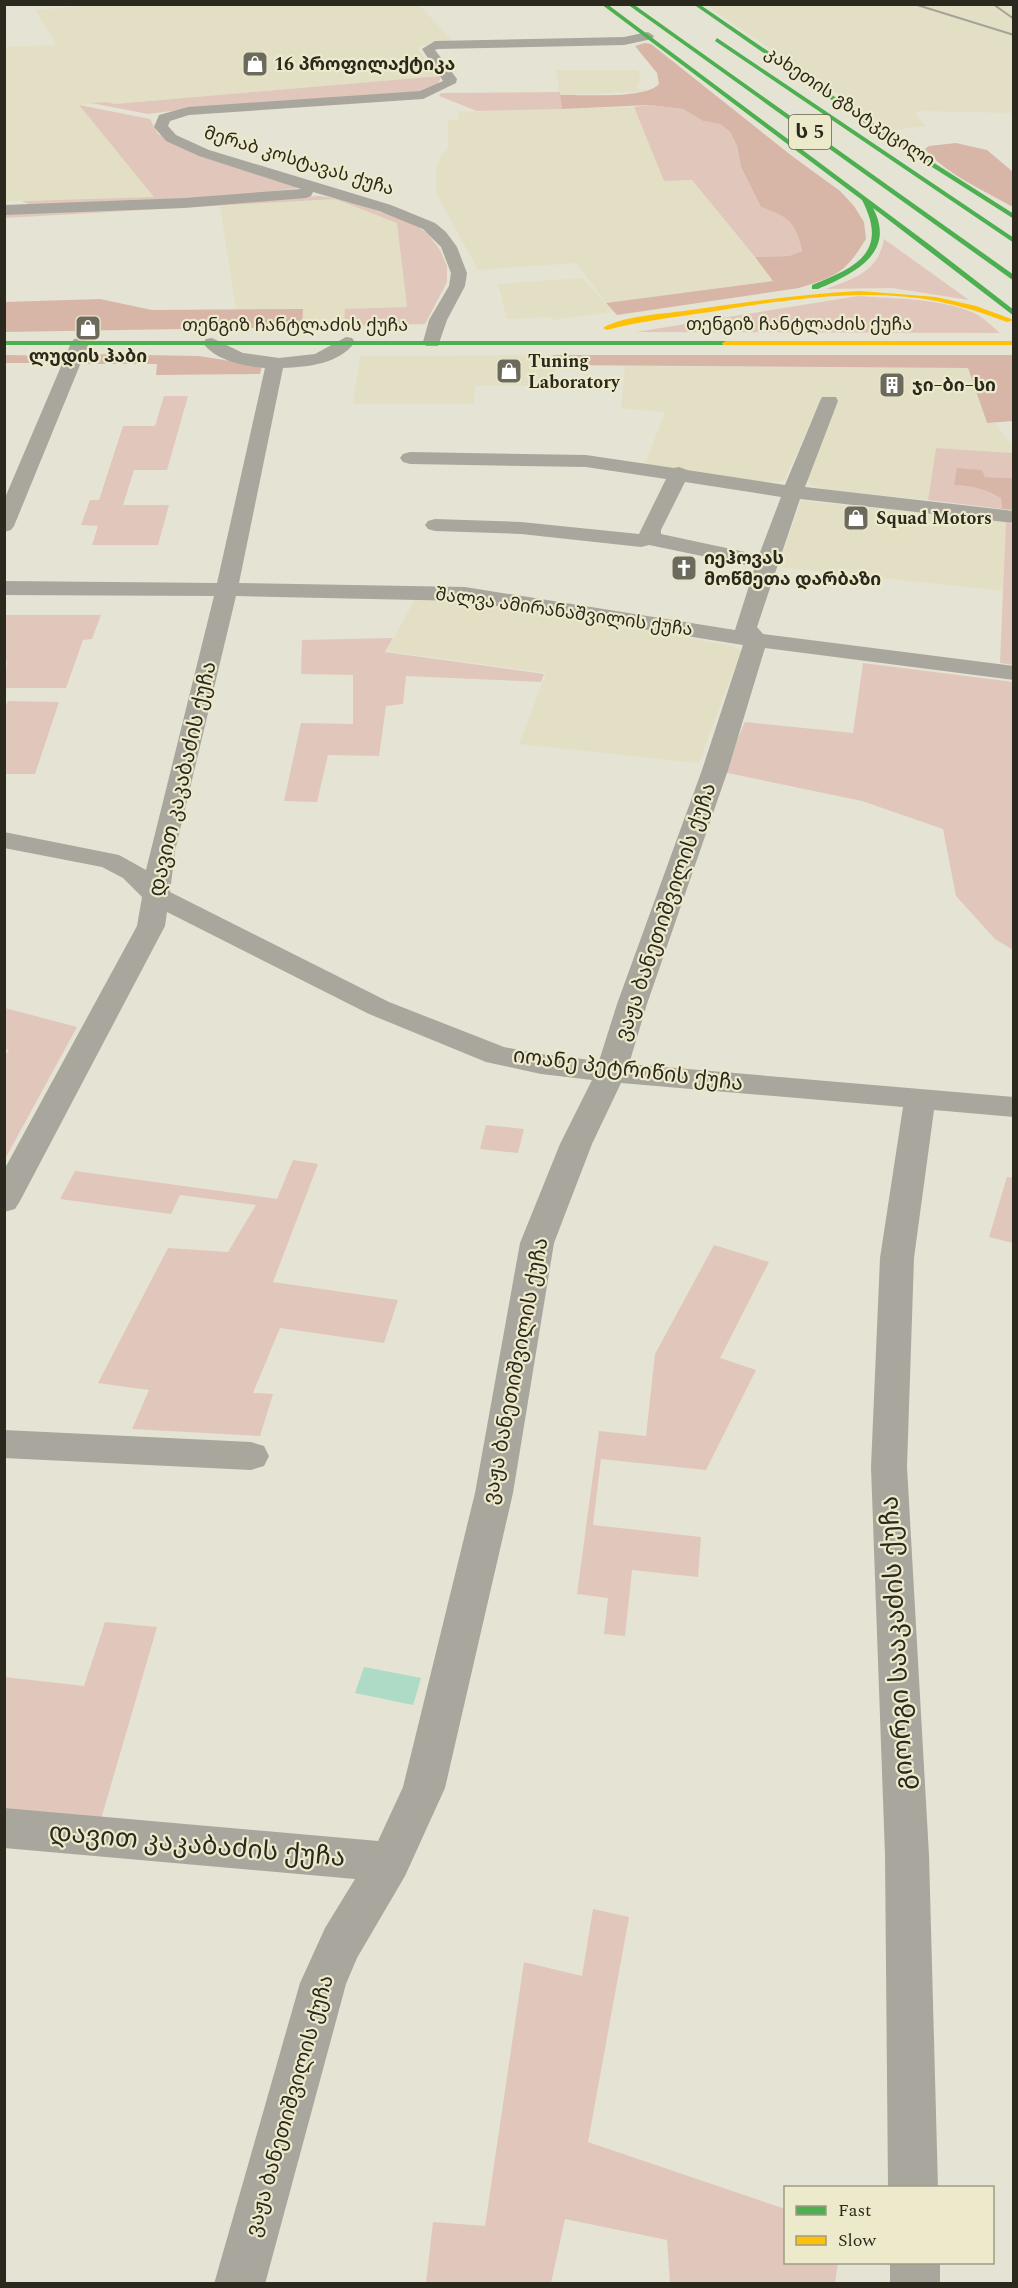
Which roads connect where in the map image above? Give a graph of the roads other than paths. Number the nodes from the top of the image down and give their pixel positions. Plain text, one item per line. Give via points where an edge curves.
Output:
1 (603, 4) edge
2 (628, 4) edge
3 (695, 4) edge
4 (703, 30) dead end
5 (648, 36) junction
6 (777, 80) junction
7 (862, 117) junction
8 (822, 141) junction
9 (950, 178) junction
10 (838, 180) junction
11 (319, 189) junction
12 (864, 198) junction
13 (4, 210) edge
14 (1014, 217) edge
15 (1014, 239) edge
16 (1014, 279) edge
17 (794, 295) junction
18 (1014, 314) edge
19 (1014, 322) edge
20 (346, 342) junction
21 (432, 342) junction
22 (585, 342) junction
23 (4, 343) edge
24 (80, 343) junction
25 (212, 343) junction
26 (1014, 343) edge
27 (275, 363) junction
28 (829, 401) dead end
29 (410, 458) dead end
30 (679, 473) junction
31 (791, 492) junction
32 (1014, 517) edge
33 (435, 525) dead end
34 (4, 526) edge
35 (651, 537) junction
36 (766, 563) junction
37 (4, 588) edge
38 (227, 590) junction
39 (756, 640) junction
40 (1014, 673) edge
41 (4, 840) edge
42 (155, 896) junction
43 (611, 1072) junction
44 (920, 1100) junction
45 (1014, 1107) edge
46 (8, 1187) edge
47 (4, 1444) edge
48 (251, 1456) dead end
49 (4, 1828) edge
50 (390, 1862) junction
51 (913, 2186) edge
52 (915, 2264) edge
53 (239, 2283) edge
54 (915, 2283) edge

1 - 5 main road
2 - 5 main road
2 - 8 main road, კახეთის გზატკეცილი / ს 5
3 - 7 main road, კახეთის გზატკეცილი
4 - 6 main road, კახეთის გზატკეცილი / ს 5
5 - 10 main road
5 - 11 street, მერაბ კოსტავას ქუჩა via 624,41 435,45 428,49 450,79 423,95 188,111 169,115 161,122 164,134 182,144
6 - 7 main road
6 - 15 main road, კახეთის გზატკეცილი / ს 5
7 - 9 main road, კახეთის გზატკეცილი
8 - 10 main road
8 - 16 main road, კახეთის გზატკეცილი / ს 5
9 - 14 main road, კახეთის გზატკეცილი
9 - 15 main road
10 - 12 main road
11 - 13 street via 184,203
11 - 21 street, მერაბ კოსტავას ქუჩა via 385,208 429,226 449,247 459,273
12 - 17 main road, თენგიზ ჩანტლაძის ქუჩა via 877,217 878,231 866,261 839,278
12 - 18 main road
17 - 19 main road, თენგიზ ჩანტლაძის ქუჩა via 854,291 906,295 977,308
17 - 22 main road, თენგიზ ჩანტლაძის ქუჩა via 619,324
20 - 21 main road, თენგიზ ჩანტლაძის ქუჩა
20 - 25 main road, თენგიზ ჩანტლაძის ქუჩა
20 - 27 street via 342,349 322,357
21 - 22 main road, თენგიზ ჩანტლაძის ქუჩა
22 - 26 main road, თენგიზ ჩანტლაძის ქუჩა
23 - 24 main road, თენგიზ ჩანტლაძის ქუჩა
24 - 25 main road, თენგიზ ჩანტლაძის ქუჩა
24 - 34 street
25 - 27 street via 234,357
27 - 38 street, დავით კაკაბაძის ქუჩა
28 - 31 street
29 - 30 street via 569,460
30 - 31 street
30 - 35 street via 650,530
31 - 32 street
31 - 36 street
33 - 35 street via 521,528 641,542
35 - 36 street via 670,545
36 - 39 street via 745,628
37 - 38 street, შალვა ამირანაშვილის ქუჩა
38 - 39 street, შალვა ამირანაშვილის ქუჩა via 465,594
38 - 42 street, დავით კაკაბაძის ქუჩა via 162,851
39 - 40 street, შალვა ამირანაშვილის ქუჩა
39 - 43 street, ვაჟა ბანეთიშვილის ქუჩა
41 - 42 street, იოანე პეტრიწის ქუჩა via 110,861 133,873
42 - 43 street, იოანე პეტრიწის ქუჩა via 379,1008 497,1055
42 - 46 street, დავით კაკაბაძის ქუჩა via 151,926
43 - 44 street, იოანე პეტრიწის ქუჩა
43 - 50 street, ვაჟა ბანეთიშვილის ქუჩა via 576,1144 537,1243 489,1513 424,1788
44 - 45 street, იოანე პეტრიწის ქუჩა
44 - 51 street, გიორგი სააკაძის ქუჩა via 897,1258 889,1467 907,1855
47 - 48 street
49 - 50 street, დავით კაკაბაძის ქუჩა
50 - 53 street, ვაჟა ბანეთიშვილის ქუჩა via 341,1943 323,1983
52 - 54 street

